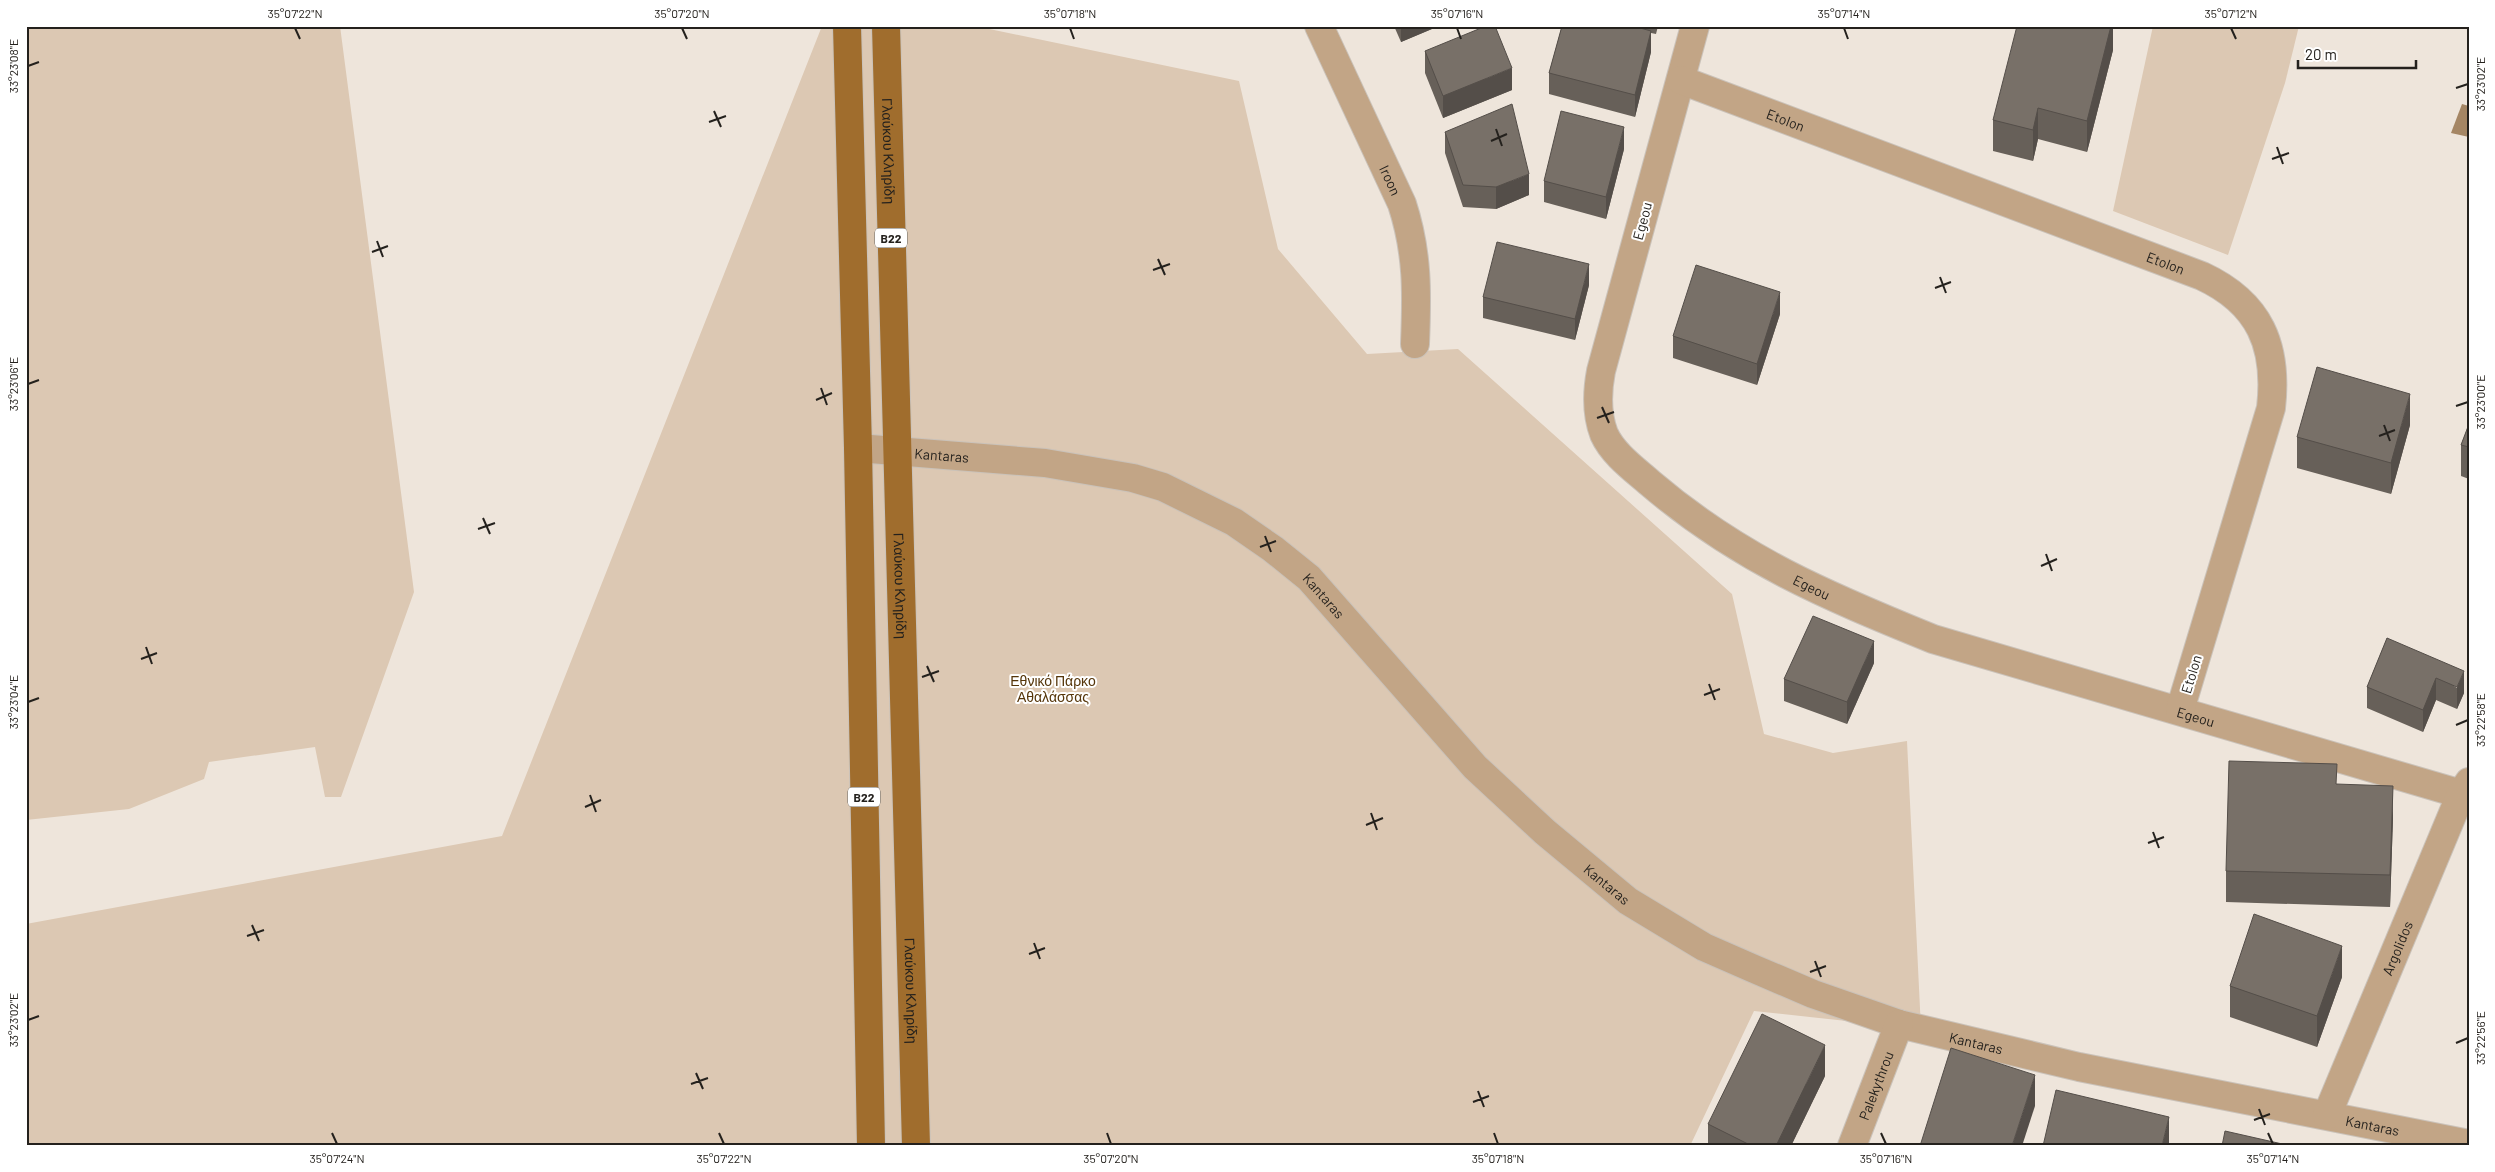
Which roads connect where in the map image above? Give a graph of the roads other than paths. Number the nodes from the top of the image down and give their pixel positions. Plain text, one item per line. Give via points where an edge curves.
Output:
1 (847, 26) edge
2 (886, 26) edge
3 (1319, 26) edge
4 (1695, 26) edge
5 (1681, 80) junction
6 (1415, 344) dead end
7 (858, 448) junction
8 (897, 451) junction
9 (2180, 710) junction
10 (2465, 788) edge
11 (1899, 1024) junction
12 (2326, 1115) junction
13 (2469, 1144) edge
14 (871, 1146) edge
15 (916, 1146) edge
16 (1852, 1146) edge

1 - 7 main road, B22
2 - 8 main road, Γλαύκου Κληρίδη / B22
3 - 6 street, Iroon via 1402,204 1412,233 1417,266
4 - 5 street, Egeou
5 - 9 street, Egeou via 1598,388 1600,420 1615,452 1698,521 1743,552 1795,581 1934,639
5 - 9 street, Etolon via 2202,276 2221,285 2249,309 2260,328 2271,360 2274,383 2271,408
7 - 8 street, Kantaras
7 - 14 main road, B22
8 - 11 street, Kantaras via 1045,463 1133,478 1163,487 1234,522 1309,578 1482,773 1545,832 1628,901 1704,947 1813,994
8 - 15 main road, Γλαύκου Κληρίδη / B22
9 - 10 street, Egeou
10 - 12 street, Argolidos
11 - 12 street, Kantaras via 2079,1066
11 - 16 street, Palekythrou
12 - 13 street, Kantaras

